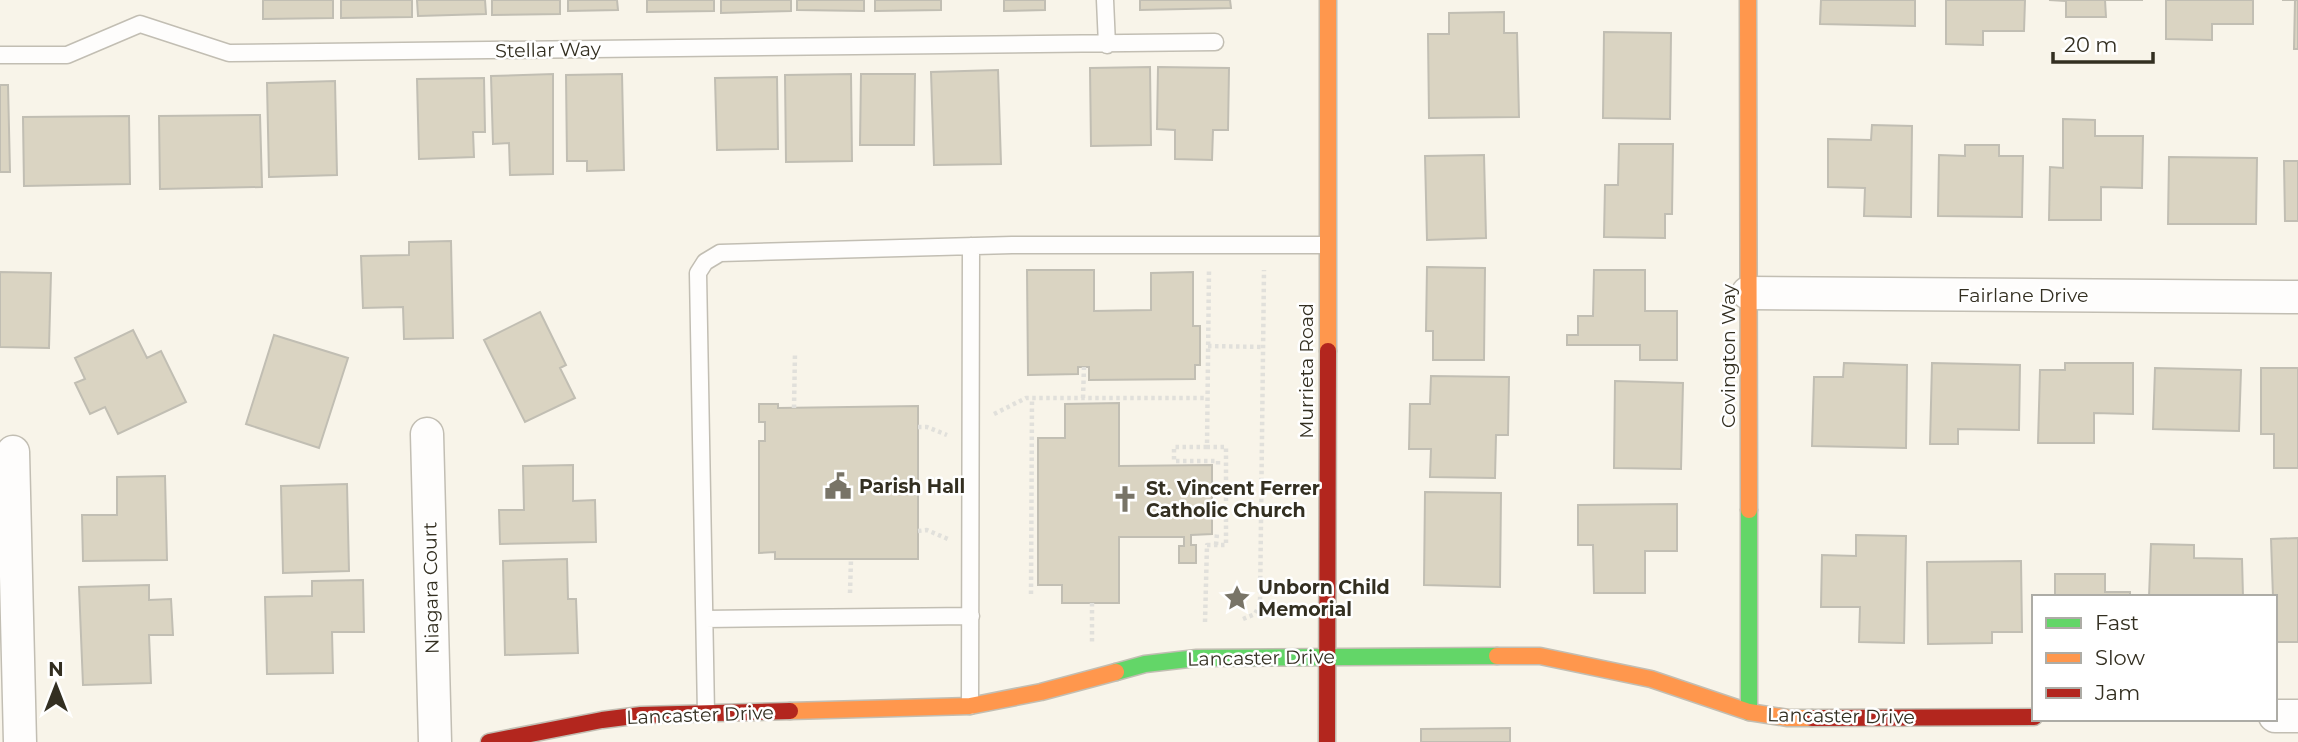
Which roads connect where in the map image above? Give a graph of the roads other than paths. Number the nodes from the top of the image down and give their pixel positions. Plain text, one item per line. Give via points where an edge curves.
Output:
1 (1105, 0) edge
2 (1328, 0) edge
3 (1748, 0) edge
4 (1214, 42) dead end
5 (1107, 45) junction
6 (0, 55) edge
7 (1327, 245) junction
8 (971, 246) junction
9 (1748, 293) junction
10 (2298, 297) edge
11 (427, 434) dead end
12 (13, 452) dead end
13 (971, 616) junction
14 (705, 619) junction
15 (1327, 656) junction
16 (970, 706) junction
17 (1749, 712) junction
18 (706, 714) junction
19 (2277, 716) edge
20 (2298, 716) edge
21 (2032, 718) edge
22 (20, 742) edge
23 (435, 742) edge
24 (489, 742) edge
25 (1327, 742) edge

1 - 5 lane
2 - 7 street, Murrieta Road
3 - 9 street, Covington Way
4 - 5 lane, Stellar Way
5 - 6 lane, Stellar Way via 229,53 140,24 67,55
7 - 8 lane
7 - 15 street, Murrieta Road
8 - 13 lane
8 - 14 lane via 720,253 705,262 698,273
9 - 10 street, Fairlane Drive
9 - 17 street, Covington Way
11 - 23 street, Niagara Court
12 - 22 street
13 - 14 lane
13 - 16 lane
14 - 18 lane
15 - 16 street, Lancaster Drive via 1197,658 1145,664
15 - 17 street, Lancaster Drive via 1540,656 1651,679
15 - 25 street, Murrieta Road
16 - 18 street, Lancaster Drive
17 - 21 street, Lancaster Drive via 1788,718
18 - 24 street, Lancaster Drive via 602,720
19 - 20 street

